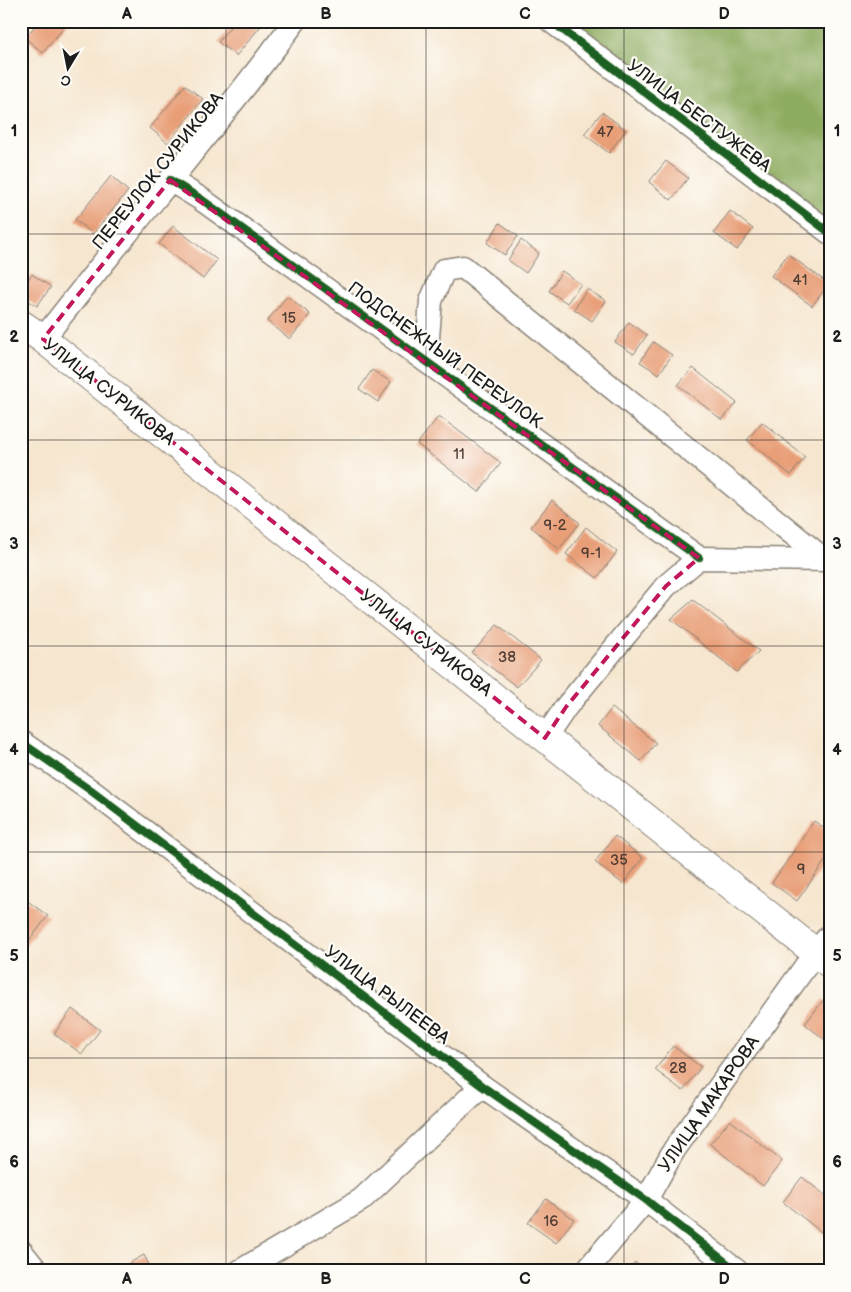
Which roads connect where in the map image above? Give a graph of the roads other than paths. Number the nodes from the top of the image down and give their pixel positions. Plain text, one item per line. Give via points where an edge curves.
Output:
1 (295, 21) edge
2 (551, 21) edge
3 (170, 180) junction
4 (830, 233) edge
5 (32, 332) edge
6 (428, 361) junction
7 (699, 558) junction
8 (827, 560) edge
9 (545, 738) junction
10 (21, 742) edge
11 (825, 951) edge
12 (482, 1086) junction
13 (646, 1200) junction
14 (21, 1251) edge
15 (37, 1271) edge
16 (240, 1271) edge
17 (586, 1271) edge
18 (737, 1271) edge

1 - 3 street, ПЕРЕУЛОК СУРИКОВА
2 - 4 street, УЛИЦА БЕСТУЖЕВА
3 - 5 street, ПЕРЕУЛОК СУРИКОВА via 95,272
3 - 6 street, ПОДСНЕЖНЫЙ ПЕРЕУЛОК
5 - 9 main road, УЛИЦА СУРИКОВА
6 - 7 street, ПОДСНЕЖНЫЙ ПЕРЕУЛОК
6 - 8 street, ПОДСНЕЖНЫЙ ПЕРЕУЛОК via 431,301 444,270 462,267
7 - 8 street
7 - 9 street via 666,586 566,707
9 - 11 main road, УЛИЦА СУРИКОВА
10 - 12 street, УЛИЦА РЫЛЕЕВА via 90,790
11 - 13 street, УЛИЦА МАКАРОВА via 674,1150
12 - 13 street, УЛИЦА РЫЛЕЕВА
12 - 16 street via 361,1200
13 - 17 street, УЛИЦА МАКАРОВА
13 - 18 street, УЛИЦА РЫЛЕЕВА
14 - 15 street

